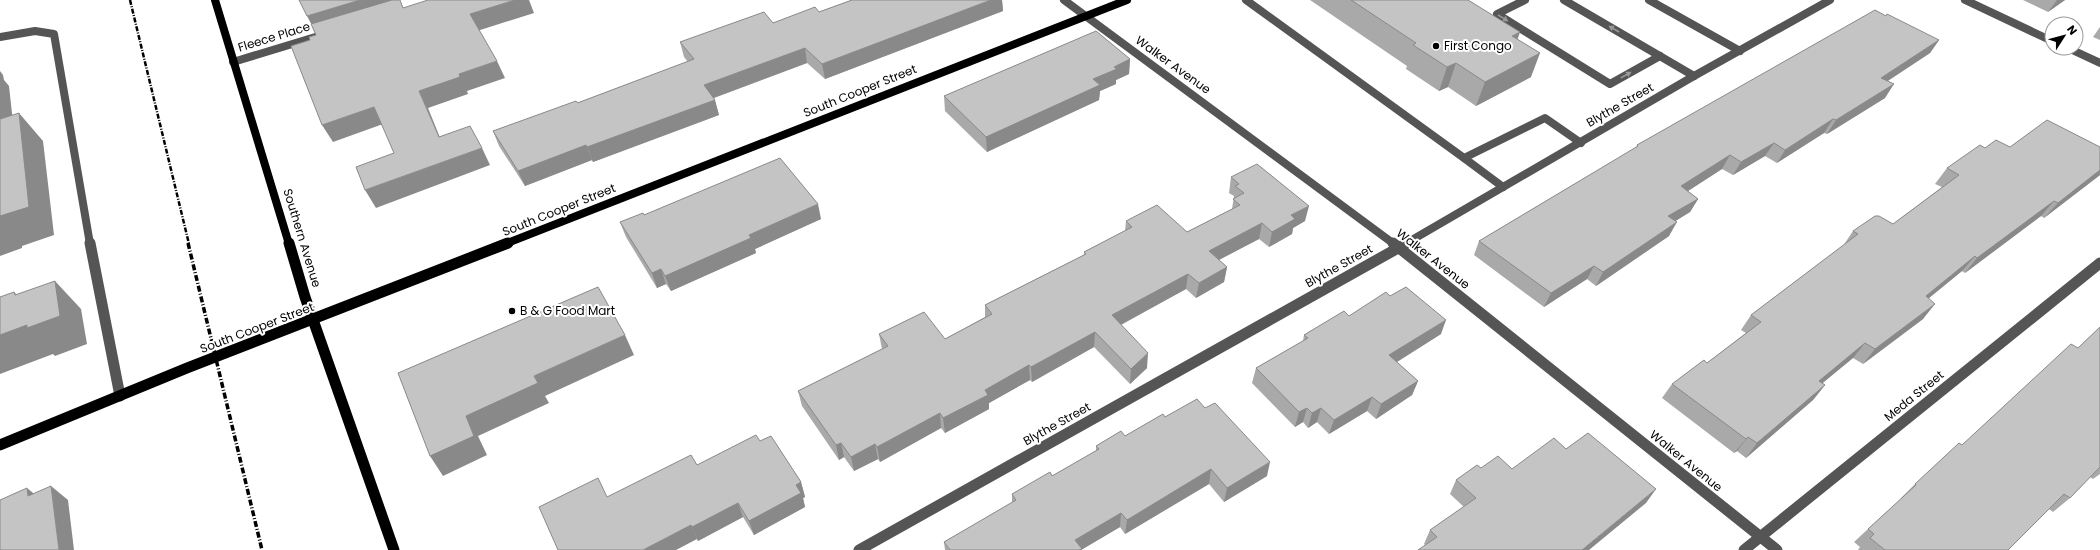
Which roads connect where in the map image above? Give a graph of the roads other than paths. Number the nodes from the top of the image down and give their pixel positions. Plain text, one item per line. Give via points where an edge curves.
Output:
1 (215, 0) edge
2 (1064, 0) edge
3 (1127, 0) edge
4 (1246, 0) edge
5 (1526, 0) edge
6 (1564, 0) edge
7 (1649, 0) edge
8 (1830, 0) edge
9 (1965, 0) edge
10 (1085, 16) junction
11 (331, 32) edge
12 (2044, 37) edge
13 (0, 38) edge
14 (1740, 51) junction
15 (1660, 56) junction
16 (2084, 56) edge
17 (233, 62) junction
18 (2100, 63) edge
19 (1694, 76) junction
20 (1581, 143) junction
21 (1464, 158) junction
22 (1503, 187) junction
23 (1399, 248) junction
24 (2100, 263) edge
25 (313, 320) junction
26 (120, 396) junction
27 (0, 445) edge
28 (1760, 537) junction
29 (394, 550) edge
30 (859, 550) edge
31 (1744, 550) edge
32 (1777, 550) edge

1 - 17 main road, Southern Avenue
2 - 10 street, Walker Avenue
3 - 10 main road, South Cooper Street
4 - 21 street
5 -> 15 street via 1497,14 1610,84
15 -> 6 street
7 - 14 street
8 - 14 street, Blythe Street
9 - 12 street
10 - 23 street, Walker Avenue
10 - 25 main road, South Cooper Street
11 - 17 street, Fleece Place
13 - 26 street via 35,31 54,34 75,144 92,256
14 - 19 street, Blythe Street
15 - 19 street
16 - 18 street
17 - 25 main road, Southern Avenue
19 - 20 street, Blythe Street
20 - 21 street via 1545,118
20 - 22 street, Blythe Street
21 - 22 street
22 - 23 street, Blythe Street
23 - 28 street, Walker Avenue
23 - 30 street, Blythe Street
24 - 28 street, Meda Street
25 - 26 main road, South Cooper Street
25 - 29 main road, Southern Avenue
26 - 27 main road, South Cooper Street
28 - 31 street, Meda Street
28 - 32 street, Walker Avenue

